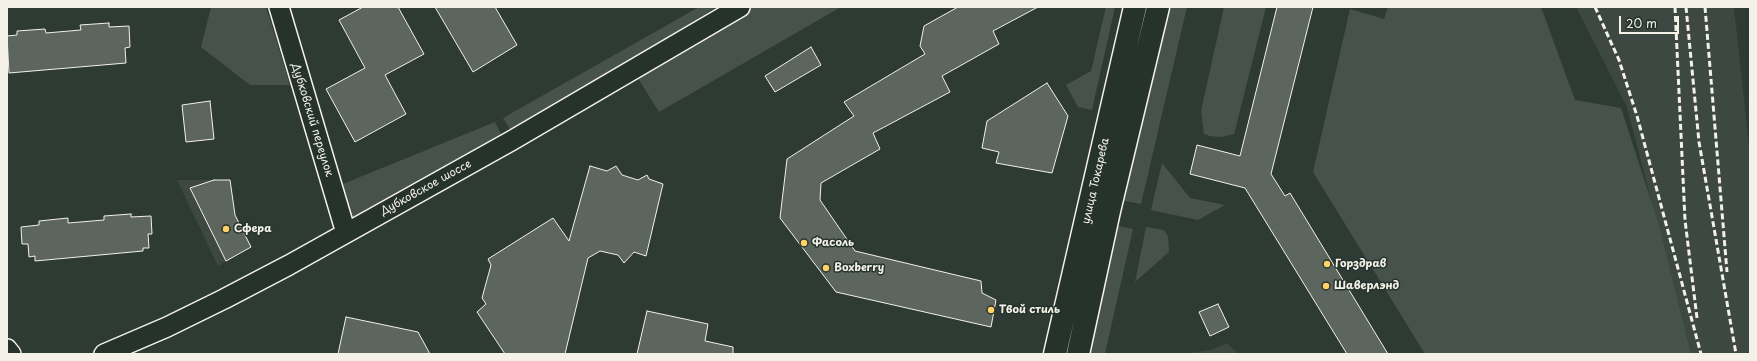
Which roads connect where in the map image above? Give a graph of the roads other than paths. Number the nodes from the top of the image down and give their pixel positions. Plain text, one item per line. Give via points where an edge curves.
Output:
1 (279, 7) edge
2 (740, 7) edge
3 (1135, 7) edge
4 (1158, 7) edge
5 (346, 233) junction
6 (7, 349) edge
7 (11, 354) edge
8 (104, 354) edge
9 (1055, 354) edge
10 (1078, 354) edge

1 - 5 street, Дубковский переулок
2 - 5 street, Дубковское шоссе via 511,141
3 - 9 main road, улица Токарева
4 - 10 main road, улица Токарева
5 - 8 street, Дубковское шоссе via 224,299
6 - 7 street

